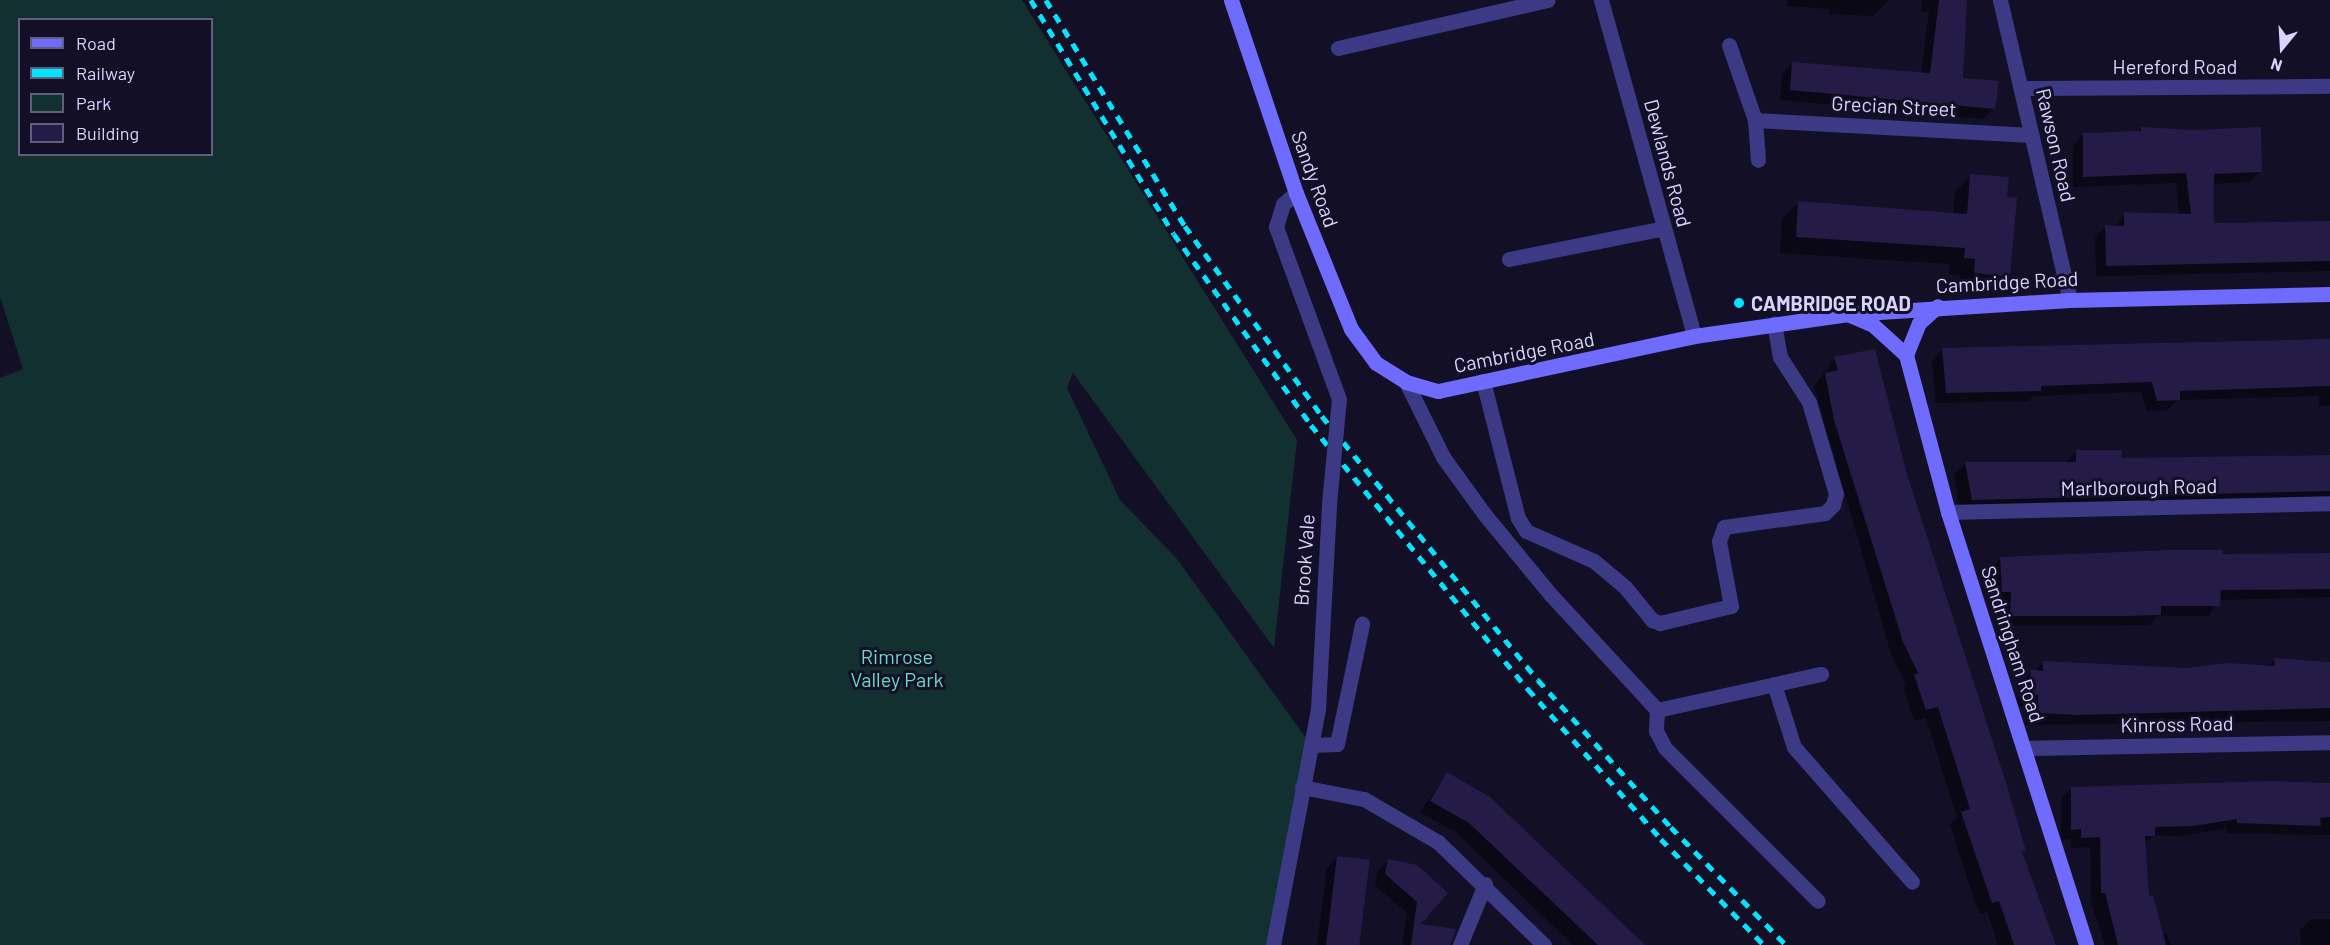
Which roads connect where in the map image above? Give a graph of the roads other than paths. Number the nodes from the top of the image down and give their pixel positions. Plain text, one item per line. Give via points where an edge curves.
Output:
1 (1231, 0) edge
2 (1548, 0) edge
3 (1601, 0) edge
4 (2000, 0) edge
5 (1729, 45) dead end
6 (1338, 48) dead end
7 (2330, 86) edge
8 (2021, 88) junction
9 (1755, 120) junction
10 (2031, 135) junction
11 (1758, 160) dead end
12 (1296, 193) junction
13 (1665, 228) junction
14 (1509, 259) dead end
15 (2330, 294) edge
16 (2070, 300) junction
17 (1938, 306) junction
18 (1848, 314) junction
19 (1774, 324) junction
20 (1694, 336) junction
21 (1906, 355) junction
22 (1376, 363) joint
23 (1483, 381) junction
24 (1406, 382) junction
25 (2330, 503) edge
26 (1948, 512) junction
27 (1362, 624) dead end
28 (1821, 674) dead end
29 (1774, 684) junction
30 (1657, 710) junction
31 (2330, 742) edge
32 (1311, 745) junction
33 (2025, 748) junction
34 (1302, 787) junction
35 (1912, 882) dead end
36 (1485, 885) junction
37 (1818, 901) dead end
38 (1273, 945) edge
39 (1460, 945) edge
40 (1544, 945) edge
41 (2086, 945) edge

1 - 12 main road, Sandy Road
2 - 6 street
3 - 13 street, Dewlands Road
4 - 8 street, Rawson Road
5 - 9 street
7 - 8 street, Hereford Road
8 - 10 street, Rawson Road
9 - 10 street, Grecian Street
9 - 11 street
10 - 16 street, Rawson Road
12 - 22 main road, Sandy Road via 1351,329
12 - 32 street, Brook Vale, bridge via 1282,204 1275,227 1339,399 1318,710
13 - 14 street
13 - 20 street, Dewlands Road
15 - 16 main road, Cambridge Road
16 - 17 main road, Cambridge Road
17 - 18 main road, Cambridge Road
17 - 21 main road via 1919,323
18 - 19 main road, Cambridge Road
18 - 21 main road via 1873,325
19 - 20 main road, Cambridge Road
19 - 23 street via 1780,357 1809,402 1836,494 1833,505 1825,513 1724,527 1719,541 1731,606 1660,623 1652,620 1625,587 1594,561 1526,531 1518,518
20 - 23 main road, Cambridge Road
21 - 26 main road, Sandringham Road
22 - 24 main road, Cambridge Road
23 - 24 main road, Cambridge Road via 1438,391
24 - 30 street via 1443,457 1485,515 1551,595
25 - 26 street, Marlborough Road
26 - 33 main road, Sandringham Road
27 - 32 street via 1337,744
28 - 29 street
29 - 30 street
29 - 35 street via 1794,747
30 - 37 street via 1656,731 1665,748
31 - 33 street, Kinross Road
32 - 34 street, Brook Vale
33 - 41 main road, Sandringham Road
34 - 36 street via 1364,799 1438,842
34 - 38 street, Brook Vale
36 - 39 street
36 - 40 street

